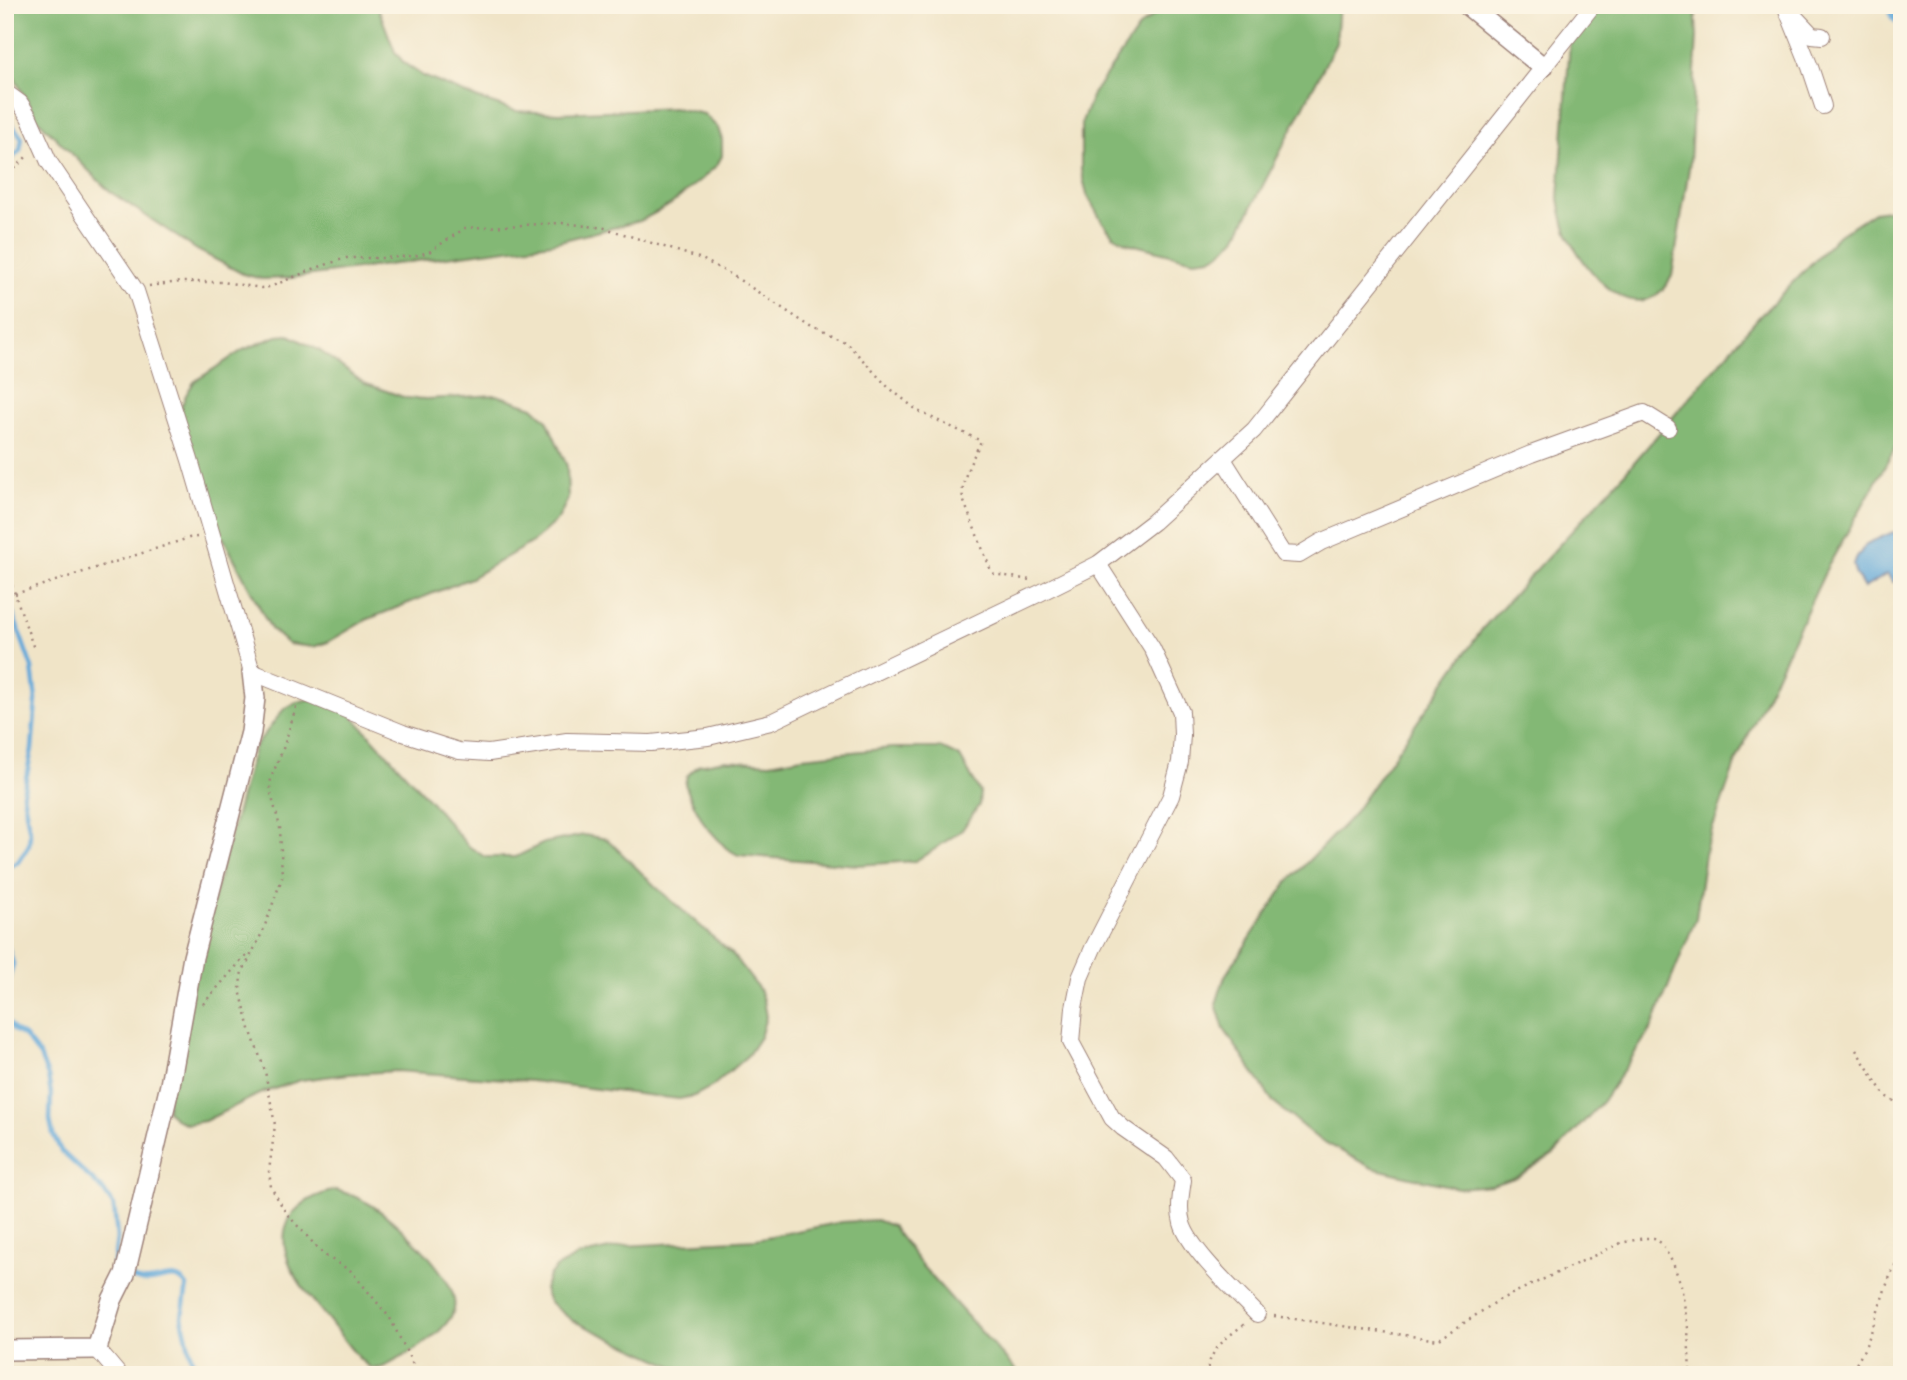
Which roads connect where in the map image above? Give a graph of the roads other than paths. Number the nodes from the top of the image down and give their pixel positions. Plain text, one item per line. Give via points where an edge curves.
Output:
1 (1467, 5) edge
2 (1593, 5) edge
3 (1786, 6) edge
4 (1822, 36) dead end
5 (1543, 67) junction
6 (5, 92) edge
7 (1823, 106) dead end
8 (1668, 428) dead end
9 (1223, 459) junction
10 (1098, 564) junction
11 (252, 672) junction
12 (1257, 1314) road end
13 (97, 1349) junction
14 (5, 1350) edge
15 (119, 1375) edge

1 - 5 street
2 - 5 street
3 - 4 street via 1812,35
3 - 7 street
5 - 9 street via 1254,430
6 - 11 street via 20,103 49,162 136,291
8 - 9 street via 1644,413 1531,454 1299,555 1283,554
9 - 10 street
10 - 11 street via 771,722 708,737 651,743 567,741 489,753 459,751
10 - 12 street via 1152,648 1181,712 1182,735 1171,796 1080,978 1071,1042 1112,1118 1166,1158 1183,1180 1182,1225 1193,1245
11 - 13 street via 251,732 193,957 167,1098 125,1274
13 - 14 street
13 - 15 street

